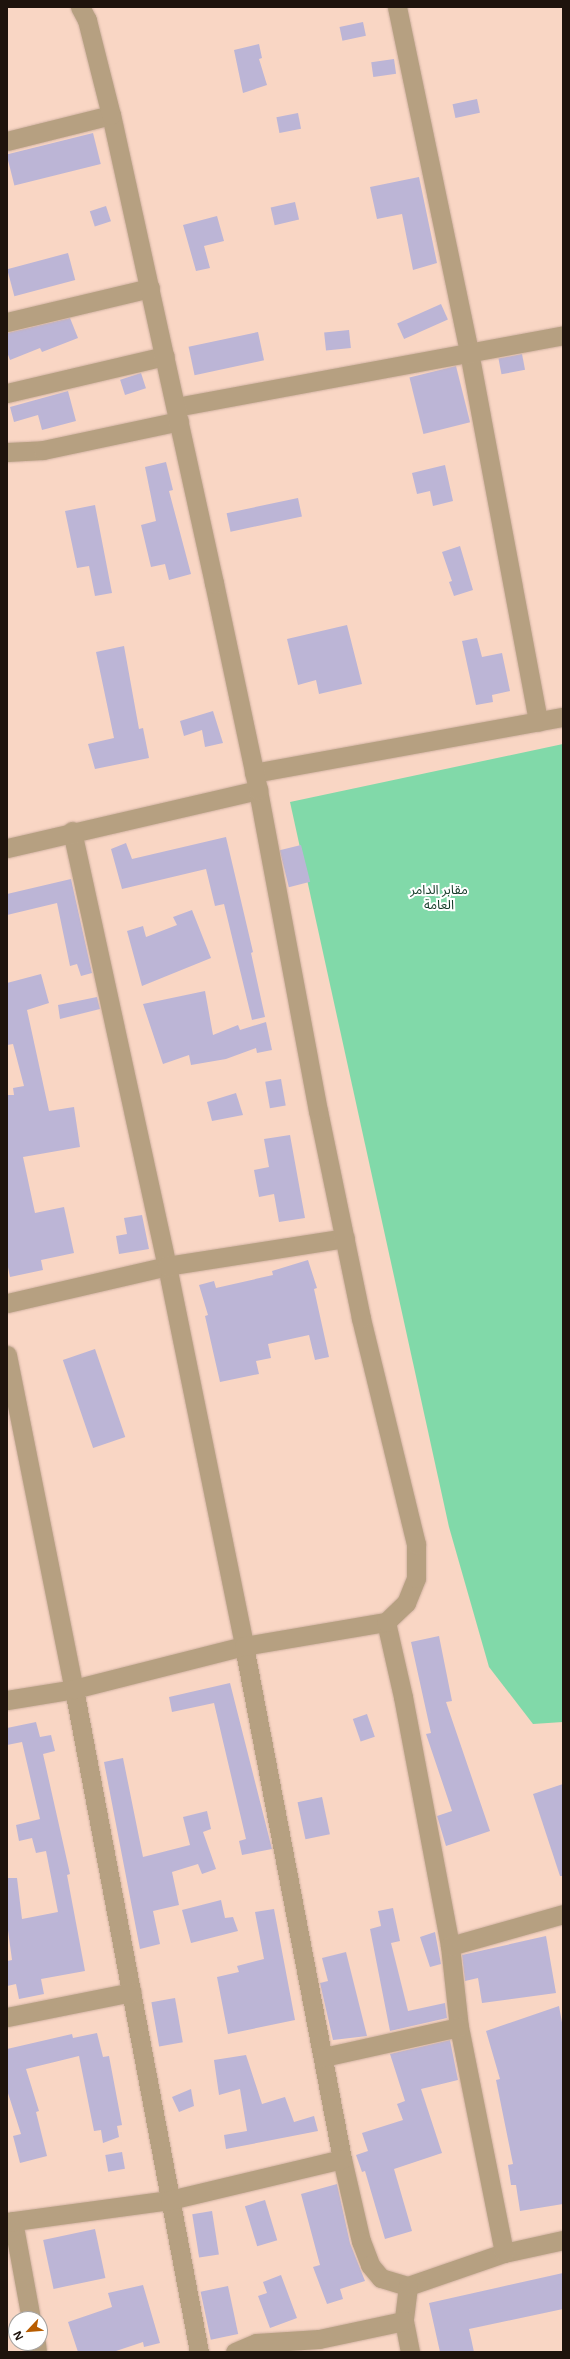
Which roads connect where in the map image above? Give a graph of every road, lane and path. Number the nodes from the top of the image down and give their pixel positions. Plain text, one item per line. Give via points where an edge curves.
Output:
1 (80, 7) edge
2 (397, 7) edge
3 (111, 115) junction
4 (7, 141) edge
5 (150, 288) junction
6 (7, 322) edge
7 (563, 335) edge
8 (469, 352) junction
9 (165, 356) junction
10 (7, 393) edge
11 (177, 414) junction
12 (7, 452) edge
13 (563, 717) edge
14 (538, 722) junction
15 (256, 781) junction
16 (72, 831) junction
17 (7, 848) edge
18 (345, 1238) junction
19 (167, 1266) junction
20 (7, 1303) edge
21 (7, 1355) edge
22 (386, 1622) junction
23 (244, 1646) junction
24 (74, 1689) junction
25 (7, 1700) edge
26 (563, 1914) edge
27 (450, 1946) junction
28 (132, 1992) junction
29 (7, 2017) edge
30 (459, 2027) junction
31 (324, 2057) junction
32 (342, 2159) junction
33 (170, 2200) junction
34 (10, 2222) edge
35 (563, 2240) edge
36 (504, 2253) junction
37 (408, 2286) junction
38 (29, 2311) edge
39 (404, 2322) junction
40 (320, 2345) edge
41 (257, 2348) edge
42 (199, 2352) edge
43 (235, 2352) edge
44 (410, 2352) edge

1 - 3 street via 87,20
2 - 8 street
3 - 4 street
3 - 5 street
5 - 6 street
5 - 9 street
7 - 8 street
8 - 11 street
8 - 14 street
9 - 10 street
9 - 11 street
11 - 12 street via 43,450
11 - 15 street
13 - 14 street
14 - 15 street
15 - 16 street
15 - 18 street via 316,1104
16 - 17 street
16 - 19 street
18 - 19 street
18 - 22 street via 361,1318 416,1544 416,1578 406,1603
19 - 20 street
19 - 23 street
21 - 24 street
22 - 23 street
22 - 27 street via 403,1697
23 - 24 street
23 - 31 street
24 - 25 street
24 - 28 street
26 - 27 street
27 - 30 street
28 - 29 street
28 - 33 street
30 - 31 street
30 - 36 street
31 - 32 street
32 - 33 street
32 - 37 street via 361,2241 370,2265 381,2278
33 - 34 street
33 - 42 street
34 - 38 street
35 - 36 street
36 - 37 street
37 - 39 street
39 - 40 street
39 - 44 street
40 - 41 street
41 - 43 street

